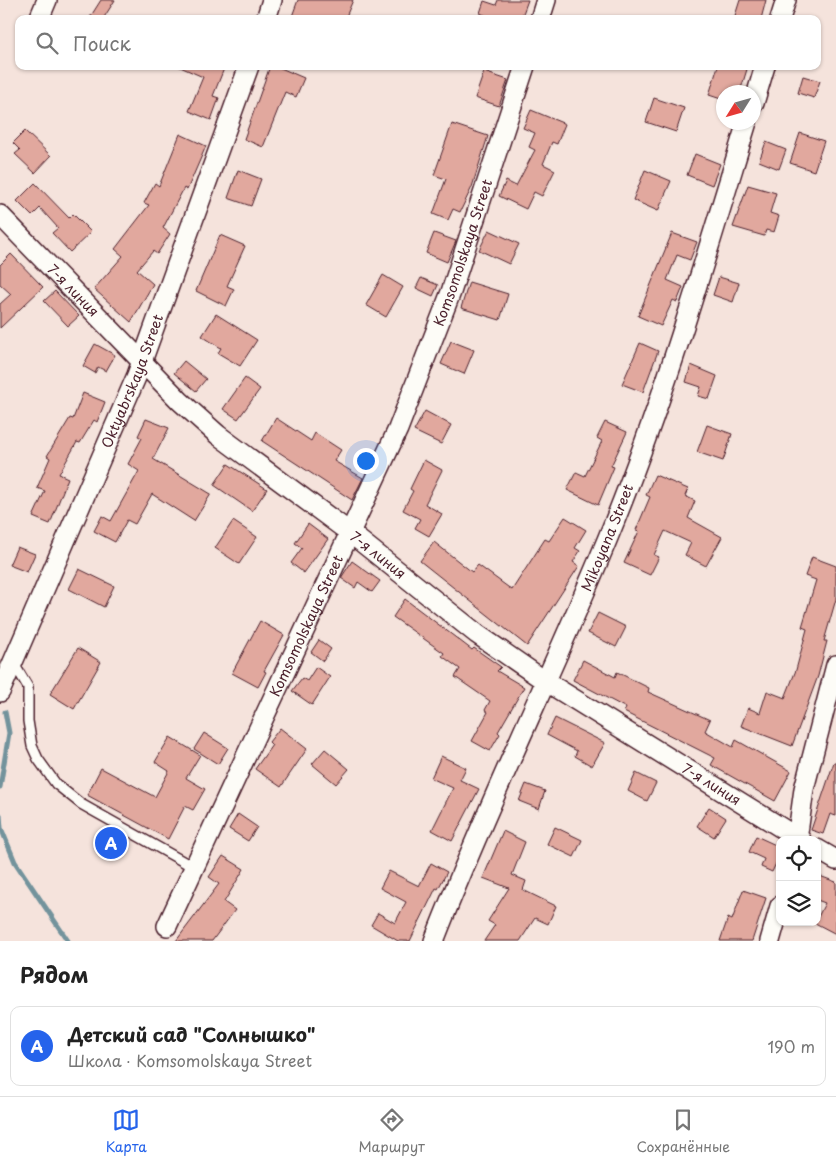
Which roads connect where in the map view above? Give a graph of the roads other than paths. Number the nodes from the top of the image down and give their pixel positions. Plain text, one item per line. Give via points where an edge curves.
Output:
1 (47, 0) edge
2 (272, 0) edge
3 (546, 0) edge
4 (786, 0) edge
5 (41, 15) edge
6 (267, 15) edge
7 (541, 15) edge
8 (781, 15) edge
9 (248, 70) edge
10 (524, 70) edge
11 (764, 70) edge
12 (759, 85) edge
13 (745, 130) edge
14 (0, 215) edge
15 (142, 360) junction
16 (349, 532) junction
17 (13, 661) junction
18 (836, 665) edge
19 (545, 682) junction
20 (0, 692) edge
21 (794, 836) edge
22 (799, 836) edge
23 (821, 851) edge
24 (836, 860) edge
25 (193, 867) junction
26 (776, 920) edge
27 (167, 926) dead end
28 (434, 941) edge
29 (770, 941) edge

1 - 5 street
2 - 6 street
3 - 7 street
4 - 8 street
9 - 15 street, Oktyabrskaya Street
10 - 16 street, Komsomolskaya Street via 451,292 398,430
11 - 12 street
13 - 19 street, Mikoyana Street via 661,400 607,540
14 - 15 street, 7-я линия
15 - 16 street, 7-я линия via 218,435
15 - 17 street, Oktyabrskaya Street
16 - 19 street, 7-я линия via 477,634
16 - 25 street, Komsomolskaya Street
17 - 20 street, Oktyabrskaya Street
17 - 25 lane via 28,687 32,746 56,784 81,804
18 - 22 street via 799,811
19 - 21 street, 7-я линия
19 - 28 street, Mikoyana Street via 467,856
23 - 24 street
25 - 27 street, Komsomolskaya Street
26 - 29 street

